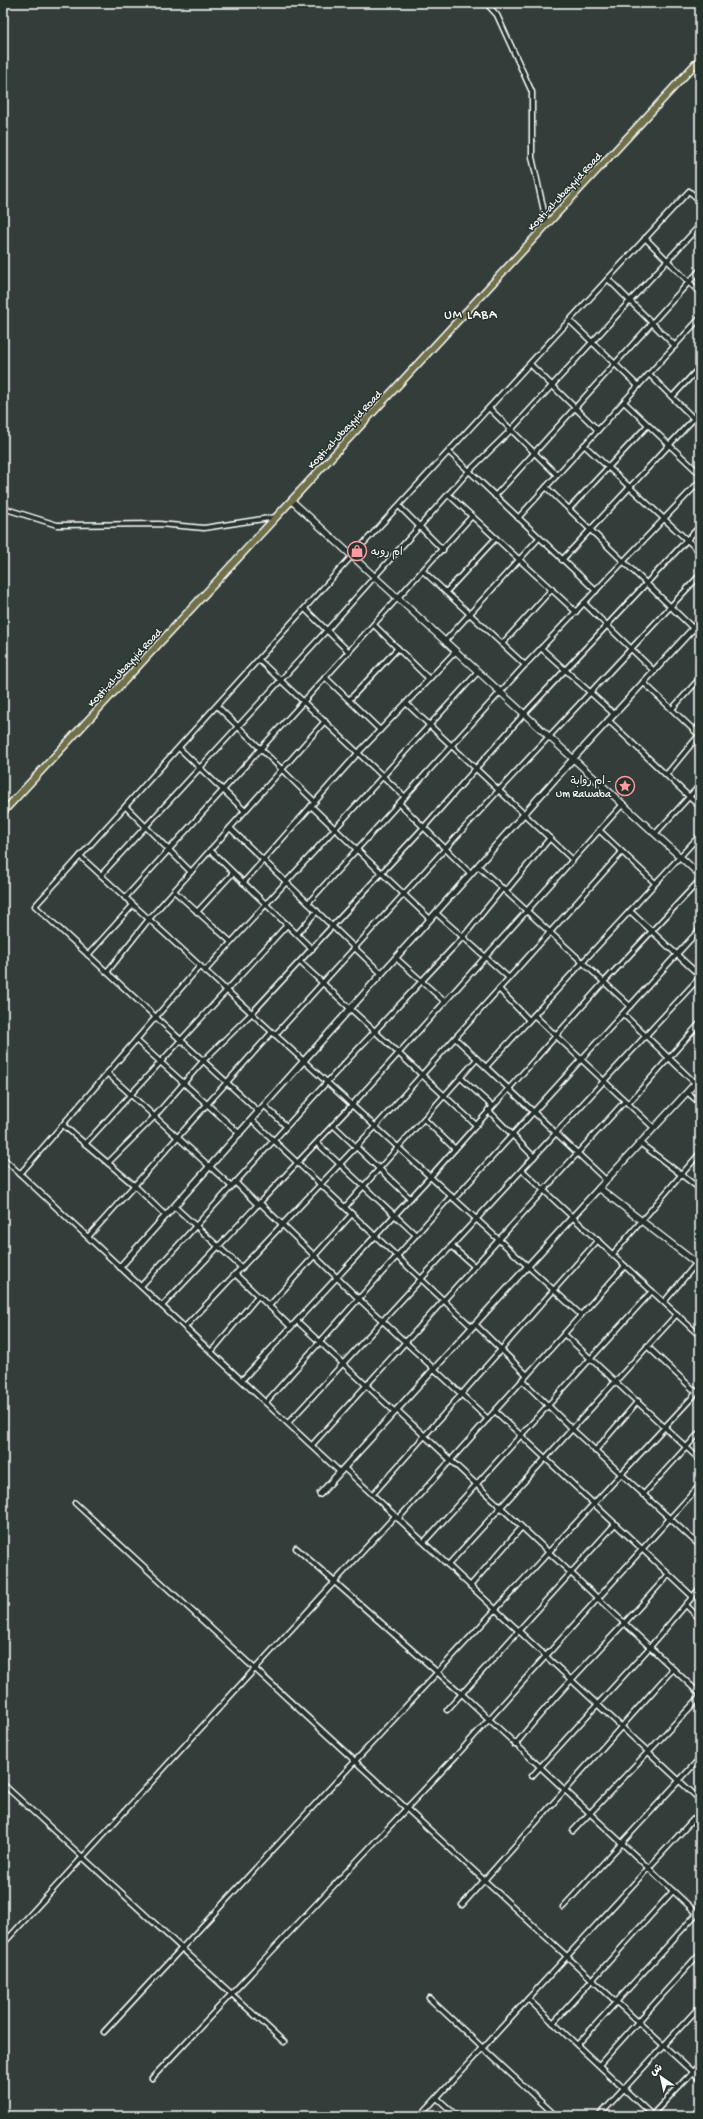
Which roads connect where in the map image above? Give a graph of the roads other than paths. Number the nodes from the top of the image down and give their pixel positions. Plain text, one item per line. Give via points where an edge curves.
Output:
1 (486, 3) edge
2 (700, 59) edge
3 (700, 201) edge
4 (547, 225) junction
5 (700, 225) edge
6 (646, 238) junction
7 (668, 260) junction
8 (700, 270) edge
9 (608, 279) junction
10 (689, 282) junction
11 (700, 293) edge
12 (630, 301) junction
13 (700, 318) edge
14 (570, 321) junction
15 (652, 323) junction
16 (592, 343) junction
17 (675, 346) junction
18 (530, 364) junction
19 (614, 364) junction
20 (700, 367) edge
21 (649, 374) junction
22 (552, 386) junction
23 (638, 386) junction
24 (672, 397) junction
25 (624, 402) junction
26 (489, 408) junction
27 (574, 408) junction
28 (700, 412) edge
29 (693, 419) junction
30 (648, 425) junction
31 (700, 425) edge
32 (511, 430) junction
33 (598, 430) junction
34 (670, 445) junction
35 (584, 446) junction
36 (448, 452) junction
37 (534, 452) junction
38 (608, 468) junction
39 (469, 471) junction
40 (700, 474) edge
41 (557, 475) junction
42 (700, 481) edge
43 (546, 487) junction
44 (630, 488) junction
45 (448, 494) junction
46 (495, 496) junction
47 (292, 501) junction
48 (399, 506) junction
49 (3, 508) edge
50 (569, 510) junction
51 (472, 516) junction
52 (277, 517) junction
53 (518, 518) junction
54 (664, 519) junction
55 (700, 526) edge
56 (419, 527) junction
57 (591, 530) junction
58 (496, 538) junction
59 (539, 538) junction
60 (687, 540) junction
61 (443, 550) junction
62 (700, 552) edge
63 (352, 556) junction
64 (519, 559) junction
65 (562, 560) junction
66 (624, 562) junction
67 (423, 572) junction
68 (700, 575) edge
69 (374, 576) junction
70 (646, 584) junction
71 (552, 589) junction
72 (596, 591) junction
73 (446, 592) junction
74 (399, 599) junction
75 (584, 603) junction
76 (670, 607) junction
77 (304, 609) junction
78 (576, 612) junction
79 (470, 614) junction
80 (700, 621) edge
81 (374, 626) junction
82 (607, 626) junction
83 (693, 629) junction
84 (326, 630) junction
85 (700, 636) edge
86 (445, 641) junction
87 (502, 644) junction
88 (398, 648) junction
89 (541, 648) junction
90 (632, 650) junction
91 (456, 651) junction
92 (349, 652) junction
93 (259, 660) junction
94 (525, 665) junction
95 (566, 670) junction
96 (654, 671) junction
97 (478, 672) junction
98 (325, 677) junction
99 (429, 678) junction
100 (700, 678) edge
101 (280, 679) junction
102 (643, 682) junction
103 (500, 692) junction
104 (590, 692) junction
105 (303, 700) junction
106 (349, 700) junction
107 (406, 703) junction
108 (217, 706) junction
109 (672, 709) junction
110 (524, 714) junction
111 (614, 714) junction
112 (608, 720) junction
113 (325, 721) junction
114 (429, 725) junction
115 (700, 725) edge
116 (237, 726) junction
117 (380, 730) junction
118 (695, 731) junction
119 (700, 735) edge
120 (549, 737) junction
121 (452, 746) junction
122 (179, 748) junction
123 (260, 748) junction
124 (359, 752) junction
125 (573, 759) junction
126 (199, 768) junction
127 (476, 768) junction
128 (282, 770) junction
129 (384, 775) junction
130 (666, 775) junction
131 (700, 785) edge
132 (222, 790) junction
133 (499, 790) junction
134 (405, 797) junction
135 (689, 797) junction
136 (314, 801) junction
137 (399, 803) junction
138 (623, 804) junction
139 (311, 806) junction
140 (126, 807) junction
141 (700, 807) edge
142 (245, 811) junction
143 (3, 812) edge
144 (524, 814) junction
145 (145, 826) junction
146 (424, 827) junction
147 (230, 828) junction
148 (335, 828) junction
149 (599, 830) junction
150 (655, 834) junction
151 (700, 835) edge
152 (550, 838) junction
153 (446, 849) junction
154 (168, 850) junction
155 (210, 850) junction
156 (357, 850) junction
157 (622, 852) junction
158 (80, 856) junction
159 (680, 857) junction
160 (263, 860) junction
161 (573, 860) junction
162 (478, 866) junction
163 (191, 872) junction
164 (233, 873) junction
165 (381, 873) junction
166 (471, 874) junction
167 (101, 875) junction
168 (700, 875) edge
169 (700, 880) edge
170 (286, 882) junction
171 (243, 883) junction
172 (655, 883) junction
173 (505, 890) junction
174 (174, 891) junction
175 (403, 894) junction
176 (125, 898) junction
177 (308, 903) junction
178 (133, 905) junction
179 (265, 905) junction
180 (527, 910) junction
181 (317, 911) junction
182 (630, 911) junction
183 (198, 912) junction
184 (436, 913) junction
185 (148, 919) junction
186 (430, 919) junction
187 (287, 925) junction
188 (332, 926) junction
189 (700, 929) edge
190 (550, 932) junction
191 (652, 932) junction
192 (296, 934) junction
193 (463, 937) junction
194 (231, 942) junction
195 (312, 948) junction
196 (355, 948) junction
197 (88, 955) junction
198 (677, 955) junction
199 (486, 957) junction
200 (396, 958) junction
201 (300, 962) junction
202 (583, 962) junction
203 (200, 966) junction
204 (205, 970) junction
205 (107, 972) junction
206 (382, 974) junction
207 (700, 977) edge
208 (508, 978) junction
209 (421, 981) junction
210 (604, 982) junction
211 (323, 983) junction
212 (499, 989) junction
213 (226, 990) junction
214 (445, 1002) junction
215 (630, 1006) junction
216 (350, 1010) junction
217 (252, 1013) junction
218 (623, 1014) junction
219 (534, 1015) junction
220 (156, 1017) junction
221 (529, 1020) junction
222 (700, 1023) edge
223 (374, 1032) junction
224 (274, 1034) junction
225 (556, 1036) junction
226 (646, 1036) junction
227 (455, 1038) junction
228 (180, 1039) junction
229 (136, 1040) junction
230 (398, 1054) junction
231 (669, 1058) junction
232 (477, 1059) junction
233 (203, 1060) junction
234 (160, 1061) junction
235 (581, 1061) junction
236 (304, 1062) junction
237 (486, 1067) junction
238 (107, 1073) junction
239 (422, 1075) junction
240 (461, 1078) junction
241 (700, 1078) edge
242 (227, 1082) junction
243 (327, 1082) junction
244 (604, 1082) junction
245 (695, 1083) junction
246 (184, 1084) junction
247 (508, 1088) junction
248 (687, 1092) junction
249 (130, 1094) junction
250 (444, 1096) junction
251 (627, 1103) junction
252 (700, 1103) edge
253 (207, 1104) junction
254 (352, 1105) junction
255 (265, 1106) junction
256 (490, 1108) junction
257 (259, 1112) junction
258 (534, 1113) junction
259 (154, 1117) junction
260 (424, 1119) junction
261 (252, 1120) junction
262 (63, 1125) junction
263 (333, 1125) junction
264 (476, 1125) junction
265 (286, 1126) junction
266 (376, 1127) junction
267 (654, 1128) junction
268 (556, 1133) junction
269 (240, 1134) junction
270 (513, 1135) junction
271 (177, 1138) junction
272 (273, 1140) junction
273 (316, 1143) junction
274 (640, 1143) junction
275 (85, 1144) junction
276 (356, 1147) junction
277 (398, 1147) junction
278 (455, 1149) junction
279 (700, 1152) edge
280 (578, 1154) junction
281 (534, 1157) junction
282 (3, 1158) edge
283 (108, 1163) junction
284 (298, 1163) junction
285 (339, 1165) junction
286 (210, 1167) junction
287 (379, 1168) junction
288 (522, 1170) junction
289 (20, 1174) junction
290 (680, 1174) junction
291 (430, 1177) junction
292 (606, 1180) junction
293 (234, 1182) junction
294 (321, 1184) junction
295 (134, 1185) junction
296 (231, 1186) junction
297 (362, 1186) junction
298 (599, 1188) junction
299 (700, 1189) edge
300 (545, 1191) junction
301 (451, 1196) junction
302 (410, 1198) junction
303 (454, 1199) junction
304 (259, 1204) junction
305 (175, 1206) junction
306 (345, 1207) junction
307 (352, 1214) junction
308 (395, 1215) junction
309 (166, 1216) junction
310 (573, 1217) junction
311 (476, 1219) junction
312 (641, 1221) junction
313 (283, 1224) junction
314 (195, 1226) junction
315 (416, 1235) junction
316 (376, 1236) junction
317 (88, 1237) junction
318 (498, 1240) junction
319 (598, 1240) junction
320 (219, 1246) junction
321 (451, 1246) junction
322 (613, 1254) junction
323 (397, 1256) junction
324 (316, 1257) junction
325 (699, 1263) edge
326 (474, 1266) junction
327 (527, 1266) junction
328 (625, 1266) junction
329 (120, 1267) junction
330 (242, 1268) junction
331 (235, 1274) junction
332 (337, 1278) junction
333 (421, 1279) junction
334 (141, 1286) junction
335 (554, 1290) junction
336 (652, 1291) junction
337 (258, 1296) junction
338 (358, 1299) junction
339 (444, 1300) junction
340 (664, 1302) junction
341 (162, 1306) junction
342 (269, 1306) junction
343 (677, 1314) junction
344 (581, 1315) junction
345 (297, 1321) junction
346 (383, 1321) junction
347 (474, 1325) junction
348 (185, 1327) junction
349 (291, 1327) junction
350 (564, 1334) junction
351 (700, 1336) edge
352 (406, 1341) junction
353 (319, 1342) junction
354 (647, 1346) junction
355 (501, 1349) junction
356 (211, 1352) junction
357 (591, 1358) junction
358 (343, 1364) junction
359 (435, 1368) junction
360 (527, 1375) junction
361 (242, 1380) junction
362 (522, 1380) junction
363 (616, 1381) junction
364 (366, 1386) junction
365 (698, 1391) edge
366 (462, 1393) junction
367 (638, 1401) junction
368 (266, 1402) junction
369 (549, 1406) junction
370 (396, 1411) junction
371 (495, 1411) junction
372 (488, 1419) junction
373 (288, 1423) junction
374 (666, 1427) junction
375 (572, 1429) junction
376 (700, 1432) edge
377 (521, 1435) junction
378 (424, 1436) junction
379 (312, 1445) junction
380 (687, 1447) junction
381 (595, 1451) junction
382 (545, 1458) junction
383 (700, 1460) edge
384 (450, 1461) junction
385 (342, 1470) junction
386 (621, 1475) junction
387 (475, 1484) junction
388 (700, 1485) edge
389 (320, 1494) dead end
390 (372, 1494) junction
391 (643, 1495) junction
392 (75, 1503) dead end
393 (594, 1504) junction
394 (500, 1508) junction
395 (397, 1517) junction
396 (670, 1519) junction
397 (615, 1524) junction
398 (521, 1528) junction
399 (424, 1542) junction
400 (700, 1546) edge
401 (296, 1548) dead end
402 (642, 1550) junction
403 (548, 1554) junction
404 (448, 1565) junction
405 (571, 1574) junction
406 (668, 1575) junction
407 (336, 1582) junction
408 (470, 1586) junction
409 (700, 1588) edge
410 (693, 1597) junction
411 (598, 1599) junction
412 (686, 1605) junction
413 (496, 1610) junction
414 (700, 1619) edge
415 (625, 1625) junction
416 (519, 1631) junction
417 (650, 1647) junction
418 (546, 1657) junction
419 (673, 1669) junction
420 (256, 1670) junction
421 (438, 1673) junction
422 (571, 1680) junction
423 (462, 1694) junction
424 (700, 1694) edge
425 (700, 1697) edge
426 (597, 1704) junction
427 (447, 1710) dead end
428 (489, 1719) junction
429 (622, 1727) junction
430 (515, 1745) junction
431 (649, 1752) junction
432 (700, 1758) edge
433 (355, 1762) junction
434 (540, 1767) junction
435 (532, 1776) dead end
436 (679, 1780) junction
437 (3, 1784) edge
438 (565, 1790) junction
439 (700, 1800) edge
440 (406, 1809) junction
441 (700, 1812) edge
442 (590, 1813) junction
443 (573, 1830) dead end
444 (622, 1843) junction
445 (83, 1858) junction
446 (648, 1868) junction
447 (484, 1881) junction
448 (673, 1891) junction
449 (462, 1905) dead end
450 (563, 1907) dead end
451 (699, 1913) edge
452 (3, 1944) edge
453 (182, 1949) junction
454 (700, 1953) edge
455 (566, 1957) junction
456 (592, 1980) junction
457 (231, 1994) junction
458 (429, 1998) dead end
459 (528, 1999) junction
460 (616, 2003) junction
461 (700, 2006) edge
462 (637, 2022) junction
463 (553, 2023) junction
464 (104, 2032) dead end
465 (284, 2042) dead end
466 (577, 2045) junction
467 (663, 2046) junction
468 (482, 2049) junction
469 (700, 2064) edge
470 (599, 2065) junction
471 (692, 2072) junction
472 (152, 2078) dead end
473 (700, 2079) edge
474 (624, 2089) junction
475 (437, 2098) junction
476 (653, 2115) edge
477 (420, 2116) edge
478 (457, 2116) edge
479 (556, 2116) edge
480 (599, 2116) edge

1 - 4 street via 497,15 532,92 532,157
2 - 4 highway, Kosti-al-Ubayyid Road
3 - 6 street via 689,191
4 - 47 highway, Kosti-al-Ubayyid Road
5 - 7 street
6 - 7 street
6 - 9 street
7 - 10 street
7 - 12 street
8 - 10 street
9 - 12 street
9 - 14 street
10 - 11 street
10 - 15 street
12 - 15 street
12 - 16 street
13 - 17 street
14 - 16 street
14 - 18 street
15 - 17 street
15 - 19 street
16 - 19 street
16 - 22 street
17 - 21 street
18 - 22 street
18 - 26 street
19 - 23 street
19 - 27 street
20 - 24 street
21 - 23 street
21 - 24 street
22 - 27 street
22 - 32 street
23 - 25 street
24 - 29 street
25 - 30 street
25 - 33 street
26 - 32 street
26 - 36 street
27 - 33 street
27 - 37 street
28 - 29 street
29 - 31 street
29 - 34 street
30 - 34 street
30 - 38 street
32 - 37 street
32 - 39 street
33 - 35 street
34 - 40 street
34 - 44 street
35 - 38 street
35 - 41 street
36 - 39 street
36 - 48 street
37 - 41 street
37 - 46 street
38 - 44 street
38 - 50 street
39 - 45 street
39 - 46 street
41 - 43 street
42 - 54 street
43 - 50 street
43 - 53 street
44 - 54 street
44 - 57 street
45 - 51 street
45 - 56 street
46 - 53 street
47 - 52 highway, Kosti-al-Ubayyid Road
47 - 63 main road
48 - 56 street
48 - 63 street
49 - 52 street via 57,525 159,524 204,528
50 - 57 street
51 - 58 street
51 - 61 street
52 - 143 highway, Kosti-al-Ubayyid Road
53 - 59 street
54 - 60 street
54 - 66 street
55 - 60 street
56 - 61 street
56 - 69 street
57 - 65 street
57 - 66 street
58 - 64 street
58 - 73 street
59 - 64 street
59 - 65 street
60 - 62 street
60 - 70 street
61 - 67 street
63 - 69 main road
63 - 77 street
64 - 71 street
64 - 79 street
65 - 72 street
66 - 70 street
66 - 72 street
67 - 73 street
67 - 74 street
68 - 76 street
69 - 74 main road
69 - 84 street
70 - 76 street
70 - 82 street
71 - 78 street
71 - 87 street
72 - 75 street
73 - 79 street
74 - 81 street
74 - 86 main road
75 - 78 street
75 - 82 street
76 - 83 street
76 - 90 street
77 - 84 street
77 - 93 street
78 - 89 street
79 - 86 street
79 - 87 street
80 - 83 street
81 - 88 street
81 - 92 street
82 - 90 street
82 - 95 street
83 - 85 street
83 - 96 street
84 - 92 street
84 - 101 street
86 - 91 main road
87 - 94 street
88 - 99 street
88 - 106 street
89 - 94 street
89 - 95 street
90 - 96 street
90 - 104 street
91 - 97 main road
91 - 99 street
92 - 98 street
93 - 101 street
93 - 108 street
94 - 103 street
95 - 104 street
95 - 110 street
96 - 102 street
97 - 103 main road
97 - 114 street
98 - 105 street
98 - 106 street
99 - 107 street
100 - 109 street
101 - 105 street
101 - 116 street
102 - 109 street
102 - 111 street
103 - 110 main road
103 - 121 street
104 - 111 street
104 - 120 street
105 - 113 street
105 - 123 street
106 - 117 street
107 - 114 street
107 - 117 street
108 - 116 street
108 - 122 street
109 - 118 street
110 - 120 main road
110 - 127 street
111 - 112 street
112 - 125 street
112 - 130 street
113 - 124 street
113 - 128 street
114 - 121 street
114 - 129 street
115 - 118 street
116 - 123 street
116 - 126 street
117 - 124 street
118 - 119 street
119 - 130 street
120 - 125 main road
120 - 133 street
121 - 127 street
121 - 134 street
122 - 126 street
122 - 140 street
123 - 128 street
123 - 132 street
124 - 129 street
124 - 136 street
125 - 138 main road
125 - 144 street
126 - 132 street
126 - 145 street
127 - 133 street
127 - 146 street
128 - 136 street
128 - 142 street
129 - 134 street
129 - 148 street
130 - 135 street
131 - 135 street
132 - 142 street
132 - 154 street
133 - 144 street
133 - 153 street
134 - 137 street
135 - 141 street
135 - 150 street
136 - 139 street
137 - 146 street
137 - 156 street
138 - 149 street
138 - 150 main road
139 - 148 street
139 - 160 street
140 - 145 street
140 - 158 street
142 - 147 street
144 - 152 street
144 - 162 street
145 - 154 street
145 - 167 street
146 - 153 street
146 - 165 street
147 - 155 street
147 - 160 street
148 - 156 street
148 - 170 street
149 - 157 street
149 - 161 street
150 - 159 main road
151 - 159 street
152 - 161 street
152 - 173 street
153 - 166 street
153 - 175 street
154 - 163 street
154 - 176 street
155 - 163 street
155 - 164 street
156 - 165 street
156 - 177 street
157 - 172 street
157 - 190 street
158 - 167 street
158 - 197 street via 35,906
159 - 168 main road
159 - 172 street
160 - 170 street
160 - 171 street
161 - 180 street
162 - 166 street
162 - 173 street
163 - 174 street
164 - 171 street
164 - 183 street
165 - 175 street
165 - 188 street
166 - 184 street
167 - 176 street
169 - 191 street
170 - 177 street
170 - 179 street
171 - 179 street
172 - 182 street
173 - 180 street
173 - 193 street
174 - 183 street
174 - 185 street
175 - 186 street
175 - 196 street
176 - 178 street
177 - 181 street
178 - 185 street
178 - 197 street
179 - 187 street
179 - 194 street
180 - 190 street
180 - 199 street
181 - 188 street
181 - 192 street
182 - 191 street
182 - 202 street
183 - 194 street
184 - 186 street
184 - 193 street
185 - 203 street
185 - 205 street
186 - 200 street
187 - 192 street
187 - 213 street
188 - 195 street
188 - 196 street
189 - 198 street
190 - 202 street
190 - 208 street
191 - 198 street
191 - 210 street
192 - 195 street
193 - 199 street
193 - 209 street
194 - 204 street
195 - 201 street
196 - 206 street
196 - 211 street
197 - 205 street
198 - 207 street
198 - 215 street
199 - 208 street
199 - 214 street
200 - 206 street
200 - 209 street
201 - 211 street
201 - 217 street
202 - 210 street
202 - 219 street
203 - 204 street
203 - 220 street
204 - 213 street
205 - 220 street
206 - 216 street
207 - 226 street
208 - 212 street
209 - 214 street
209 - 223 street
210 - 215 street
210 - 225 street
211 - 216 street
211 - 224 street
212 - 221 street
212 - 227 street
213 - 217 street
213 - 228 street
214 - 230 street
215 - 218 street
216 - 223 street
216 - 236 street
217 - 224 street
217 - 233 street
218 - 226 street
218 - 235 street
219 - 221 street
219 - 225 street
220 - 228 street
220 - 229 street
221 - 237 street
222 - 231 street
223 - 230 street
223 - 243 street
224 - 236 street
224 - 242 street
225 - 235 street
225 - 247 street
226 - 231 street
226 - 244 street
227 - 232 street
227 - 239 street
228 - 233 street
228 - 234 street
229 - 234 street
229 - 238 street
230 - 239 street
230 - 254 street
231 - 245 street
231 - 251 street
232 - 237 street
232 - 240 street
233 - 242 street
233 - 246 street
234 - 246 street
234 - 249 street
235 - 244 street
235 - 258 street
236 - 243 street
236 - 255 street
237 - 247 street
238 - 249 street
238 - 262 street
239 - 250 street
239 - 266 street
240 - 250 street
240 - 256 street
241 - 245 main road
242 - 253 street
242 - 257 street
243 - 254 street
243 - 265 street
244 - 251 street
244 - 268 street
245 - 248 main road
246 - 253 street
246 - 259 street
247 - 256 street
247 - 258 street
248 - 252 street
248 - 267 main road
249 - 259 street
249 - 275 street
250 - 260 street
250 - 264 street
251 - 267 street
251 - 280 street
253 - 269 street
253 - 271 street
254 - 263 street
254 - 266 street
255 - 257 street
255 - 265 street
256 - 264 street
256 - 270 street
257 - 261 street
258 - 268 street
258 - 270 street
259 - 271 street
259 - 283 street
260 - 277 street
260 - 278 street
261 - 269 street
261 - 272 street
262 - 275 street
262 - 289 street
263 - 273 street
263 - 276 street
264 - 278 street
265 - 272 street
266 - 276 street
266 - 277 street
267 - 274 main road
268 - 280 street
268 - 281 street
269 - 286 street
270 - 281 street
270 - 303 street
271 - 286 street
271 - 295 street
272 - 284 street
272 - 293 street
273 - 284 street
273 - 285 street
274 - 290 street
274 - 292 main road
275 - 283 street
276 - 285 street
276 - 287 street
277 - 287 street
277 - 291 street
278 - 291 street
279 - 290 street
280 - 292 street
280 - 300 street
281 - 288 street
282 - 289 street
283 - 295 street
284 - 294 street
284 - 304 street
285 - 294 street
285 - 297 street
286 - 296 street
286 - 305 street
287 - 297 street
287 - 302 street
288 - 300 street
288 - 311 street
289 - 317 street
290 - 299 street
290 - 312 street
291 - 301 street
291 - 302 street
292 - 298 main road
293 - 296 street
293 - 304 street
294 - 306 street
294 - 313 street
295 - 309 street
295 - 317 street
296 - 314 street
297 - 306 street
297 - 308 street
298 - 310 street
298 - 312 main road
300 - 310 street
300 - 318 street
301 - 303 street
301 - 315 street
302 - 308 street
303 - 311 street
304 - 313 street
304 - 320 street
305 - 309 street
305 - 314 street
306 - 307 street
307 - 316 street
307 - 324 street
308 - 315 street
308 - 316 street
309 - 329 street
310 - 319 street
310 - 327 street
311 - 318 street
311 - 321 street
312 - 322 street
312 - 325 main road
313 - 324 street
313 - 330 street
314 - 320 street
314 - 334 street
315 - 323 street
316 - 323 street
316 - 332 street
317 - 329 street
318 - 326 street
318 - 327 street
319 - 322 street
319 - 335 street
320 - 330 street
320 - 341 street
321 - 326 street
321 - 333 street
322 - 328 street
323 - 333 street
323 - 338 street
324 - 332 street
324 - 342 street
325 - 340 street
326 - 339 street
327 - 335 street
327 - 347 street
328 - 336 street
328 - 344 street
329 - 334 street
330 - 331 street
331 - 337 street
331 - 348 street
332 - 338 street
332 - 345 street
333 - 339 street
333 - 346 street
334 - 341 street
335 - 344 street
335 - 355 street
336 - 340 street
336 - 357 street
337 - 342 street
337 - 356 street
338 - 346 street
338 - 353 street
339 - 347 street
339 - 352 street
340 - 343 street
341 - 348 street
342 - 349 street
343 - 351 street
343 - 354 street
344 - 350 street
345 - 349 street
345 - 353 street
346 - 352 street
346 - 358 street
347 - 355 street
347 - 359 street
348 - 356 street
349 - 361 street
350 - 357 street
350 - 360 street
352 - 359 street
352 - 364 street
353 - 358 street
353 - 368 street
354 - 363 street
354 - 365 street
355 - 360 street
355 - 366 street
356 - 361 street
357 - 363 street
357 - 369 street
358 - 364 street
358 - 373 street
359 - 366 street
359 - 370 street
360 - 362 street
361 - 368 street
362 - 369 street
362 - 371 street
363 - 367 street
363 - 375 street
364 - 370 street
364 - 379 street
365 - 374 street
366 - 372 street
366 - 378 street
367 - 374 street
367 - 381 street
368 - 373 street
369 - 375 street
369 - 377 street
370 - 378 street
370 - 385 street
371 - 372 street
371 - 377 street
372 - 384 street
373 - 379 street
374 - 380 street
374 - 386 street
375 - 381 street
375 - 382 street
376 - 380 street
377 - 382 street
377 - 387 street
378 - 384 street
378 - 390 street
379 - 385 street
380 - 383 street
380 - 391 street
381 - 386 street
382 - 393 street
382 - 394 street
384 - 387 street
384 - 395 street
385 - 389 street
385 - 390 street
386 - 391 street
386 - 393 street
387 - 394 street
387 - 399 street
388 - 396 street
390 - 395 street
391 - 396 street
392 - 420 street
393 - 397 street
393 - 403 street
394 - 398 street
394 - 404 street
395 - 399 street
395 - 407 street
396 - 400 street
396 - 402 street
397 - 402 street
397 - 405 street
398 - 403 street
398 - 408 street
399 - 404 street
401 - 407 street
402 - 406 street
402 - 411 street
403 - 405 street
403 - 413 street
404 - 408 street
405 - 411 street
405 - 416 street
406 - 410 street
406 - 415 street
407 - 420 street
407 - 421 street
408 - 413 street
409 - 410 street
410 - 412 street
411 - 415 street
411 - 418 street
412 - 414 street
412 - 417 street
413 - 416 street
413 - 421 street
415 - 417 street
415 - 422 street
416 - 418 street
416 - 423 street
417 - 419 street
417 - 426 street
418 - 422 street
418 - 428 street
419 - 424 street
419 - 429 street
420 - 433 street
420 - 445 street
421 - 423 street
421 - 433 street
422 - 426 street
422 - 430 street
423 - 427 street
423 - 428 street
425 - 431 street
426 - 429 street
426 - 434 street
428 - 430 street
428 - 440 street
429 - 431 street
429 - 438 street
430 - 434 street
431 - 436 street
431 - 442 street
432 - 436 street
433 - 440 street
433 - 453 street
434 - 435 street
434 - 438 street
436 - 439 street
436 - 444 street
437 - 445 street
438 - 442 street
438 - 447 street
440 - 447 street
440 - 457 street
441 - 446 street
442 - 443 street
442 - 444 street
444 - 446 street
444 - 450 street
445 - 452 street
445 - 453 street
446 - 448 street
446 - 455 street
447 - 449 street
447 - 455 street
448 - 451 street
448 - 456 street
451 - 460 street
453 - 457 street
453 - 464 street
454 - 462 street
455 - 456 street
455 - 459 street
456 - 460 street
456 - 463 street
457 - 465 street
457 - 472 street
458 - 468 street
459 - 463 street
459 - 468 street
460 - 462 street
460 - 466 street
461 - 467 street
462 - 467 street
462 - 470 street
463 - 466 street
466 - 470 street
467 - 471 street
467 - 474 street
468 - 475 street
468 - 479 street
469 - 471 street
470 - 474 street
471 - 473 street
471 - 476 street
474 - 476 street
474 - 480 street
475 - 477 street
475 - 478 street

